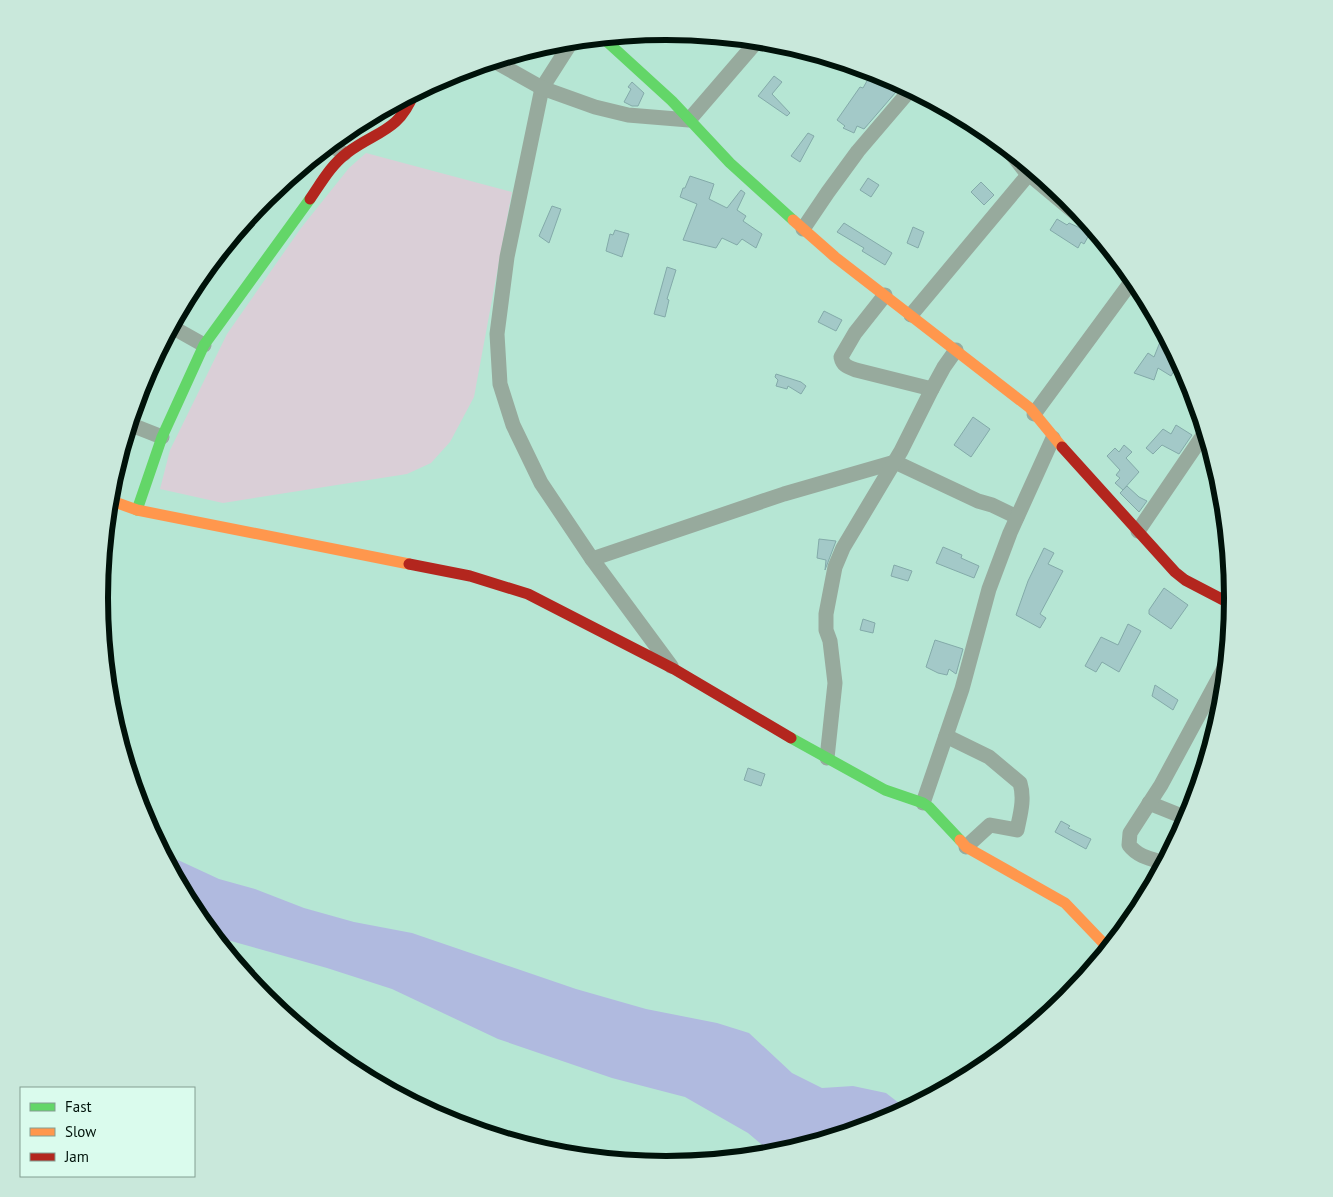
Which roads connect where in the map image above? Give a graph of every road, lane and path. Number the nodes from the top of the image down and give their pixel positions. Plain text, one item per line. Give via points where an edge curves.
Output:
1 (609, 43) edge
2 (752, 47) edge
3 (566, 50) edge
4 (502, 65) edge
5 (542, 88) junction
6 (906, 95) edge
7 (411, 102) edge
8 (689, 120) junction
9 (336, 148) edge
10 (344, 154) junction
11 (1029, 174) edge
12 (803, 229) junction
13 (1129, 285) edge
14 (885, 295) junction
15 (911, 315) junction
16 (177, 330) edge
17 (204, 346) junction
18 (956, 350) junction
19 (932, 389) junction
20 (1034, 414) junction
21 (136, 426) edge
22 (162, 437) junction
23 (1053, 438) junction
24 (1201, 438) edge
25 (894, 462) junction
26 (117, 503) edge
27 (137, 510) junction
28 (1017, 517) junction
29 (1138, 531) junction
30 (592, 559) junction
31 (1225, 601) edge
32 (674, 669) junction
33 (1217, 688) edge
34 (946, 736) junction
35 (827, 758) junction
36 (923, 803) junction
37 (1149, 803) junction
38 (1180, 816) edge
39 (966, 847) junction
40 (1159, 862) edge
41 (1105, 944) edge

1 - 8 street
2 - 8 street
3 - 5 street
4 - 5 street
5 - 8 street via 628,115
5 - 30 street via 501,293 497,334 500,384 513,425 541,483
6 - 12 street via 858,151
7 - 10 street via 397,123
8 - 12 street via 730,163
9 - 10 street
10 - 17 street
11 - 15 street
12 - 14 street
13 - 20 street
14 - 15 street
14 - 19 street via 855,333 841,357 842,363
15 - 18 street
16 - 17 street
17 - 22 street
18 - 19 street
18 - 20 street
19 - 25 street
20 - 23 street
21 - 22 street
22 - 27 street
23 - 28 street
23 - 29 street
24 - 29 street
25 - 28 street
25 - 30 street via 784,494
25 - 35 street via 842,548 835,567 826,614 836,683
26 - 27 street
27 - 32 street via 470,576 528,594
28 - 34 street via 989,589
29 - 31 street via 1175,572
30 - 32 street
32 - 35 street
33 - 37 street
34 - 36 street
34 - 39 street via 989,757 1022,788 1017,830 990,825
35 - 36 street via 885,790
36 - 39 street
37 - 38 street
37 - 40 street via 1130,833 1129,845 1148,859
39 - 41 street via 1065,903

